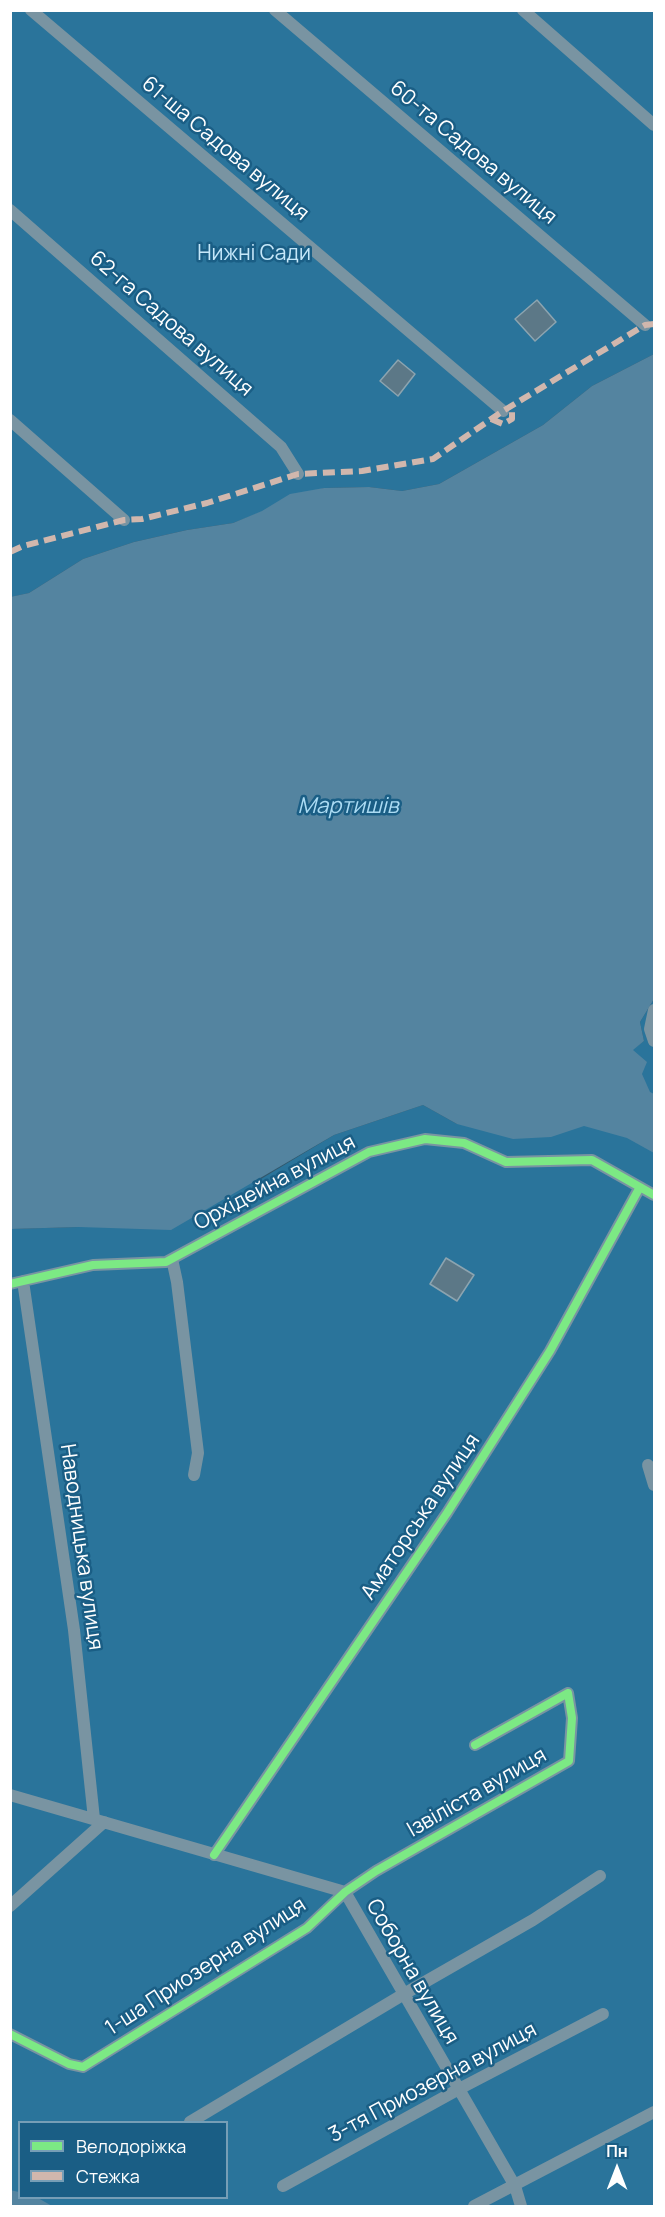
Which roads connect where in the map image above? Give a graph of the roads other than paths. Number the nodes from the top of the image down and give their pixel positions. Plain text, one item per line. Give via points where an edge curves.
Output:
1 (31, 10) edge
2 (275, 10) edge
3 (523, 10) edge
4 (654, 124) edge
5 (10, 210) edge
6 (645, 325) dead end
7 (503, 411) dead end
8 (10, 420) edge
9 (298, 474) dead end
10 (124, 520) dead end
11 (654, 1010) edge
12 (654, 1041) edge
13 (640, 1187) junction
14 (654, 1196) edge
15 (172, 1258) junction
16 (23, 1281) junction
17 (10, 1284) edge
18 (648, 1464) dead end
19 (194, 1474) dead end
20 (654, 1485) edge
21 (475, 1745) dead end
22 (10, 1795) edge
23 (99, 1821) junction
24 (214, 1855) junction
25 (600, 1876) dead end
26 (345, 1892) junction
27 (10, 1906) edge
28 (404, 1994) junction
29 (603, 2014) dead end
30 (10, 2034) edge
31 (459, 2089) junction
32 (654, 2112) edge
33 (192, 2121) edge
34 (515, 2186) junction
35 (283, 2187) dead end
36 (474, 2206) edge
37 (521, 2206) edge

1 - 7 street, 61-ша Садова вулиця
2 - 6 street, 60-та Садова вулиця
3 - 4 street
5 - 9 street, 62-га Садова вулиця via 281,447
8 - 10 street
11 - 12 street via 650,1029
13 - 14 street, Орхідейна вулиця
13 - 15 street, Орхідейна вулиця via 592,1160 506,1162 464,1143 425,1139 369,1152
13 - 24 street, Аматорська вулиця via 550,1350 447,1513
15 - 16 street, Орхідейна вулиця via 166,1262 93,1265
15 - 19 street via 198,1453
16 - 17 street, Орхідейна вулиця
16 - 23 street, Наводницька вулиця
18 - 20 street
21 - 26 street, Ізвіліста вулиця via 568,1693 572,1718 569,1761
22 - 23 street, Соборна вулиця
23 - 24 street, Соборна вулиця
23 - 27 street
24 - 26 street, Соборна вулиця
25 - 28 street via 533,1920
26 - 28 street, Соборна вулиця
26 - 30 street, 1-ша Приозерна вулиця via 307,1928 83,2067 69,2064
28 - 31 street, Соборна вулиця
28 - 33 street
29 - 31 street, 3-тя Приозерна вулиця
31 - 34 street, Соборна вулиця
31 - 35 street, 3-тя Приозерна вулиця
32 - 34 street
34 - 36 street
34 - 37 street, Соборна вулиця

